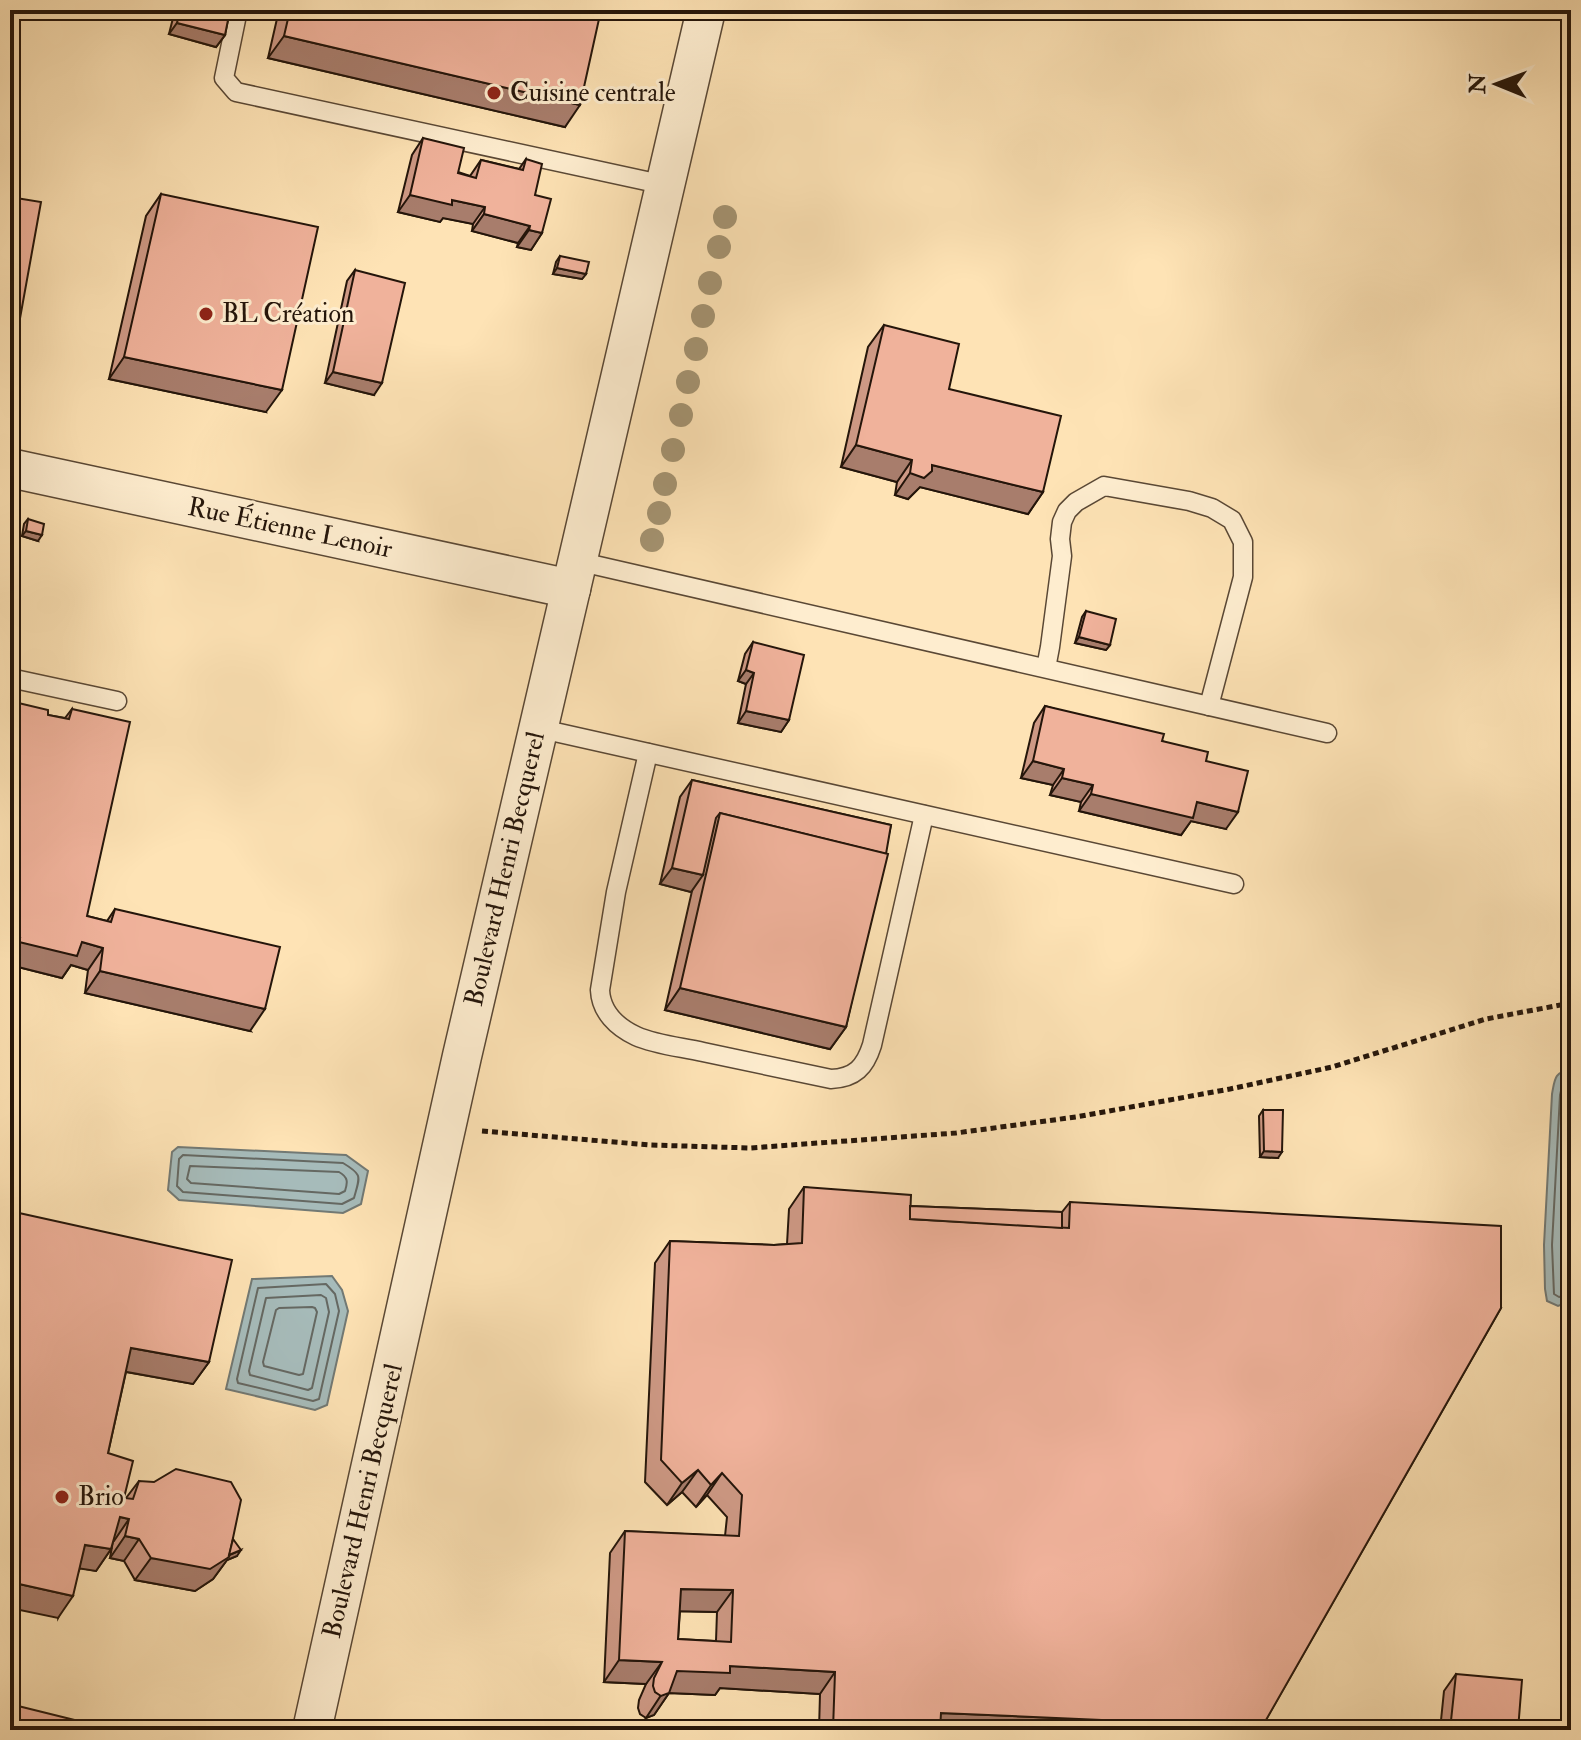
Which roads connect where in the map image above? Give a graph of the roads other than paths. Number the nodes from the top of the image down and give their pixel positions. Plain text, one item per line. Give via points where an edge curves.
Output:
1 (238, 10) edge
2 (706, 10) edge
3 (665, 185) junction
4 (10, 468) edge
5 (574, 575) junction
6 (1046, 668) junction
7 (10, 678) edge
8 (117, 701) dead end
9 (1209, 706) junction
10 (537, 728) junction
11 (1327, 733) dead end
12 (648, 753) junction
13 (924, 815) junction
14 (1234, 884) dead end
15 (312, 1730) edge

1 - 3 lane via 224,78 236,92
2 - 3 street, Boulevard Henri Becquerel
3 - 5 street, Boulevard Henri Becquerel
4 - 5 street, Rue Étienne Lenoir
5 - 6 lane
5 - 10 street, Boulevard Henri Becquerel
6 - 9 lane
6 - 9 lane via 1067,511 1104,486 1189,501 1232,520 1243,542 1243,577
7 - 8 lane
9 - 11 lane
10 - 12 lane
10 - 15 street, Boulevard Henri Becquerel
12 - 13 lane
12 - 13 lane via 616,892 600,1001 618,1026 669,1045 831,1079 854,1073 867,1061 872,1045
13 - 14 lane

